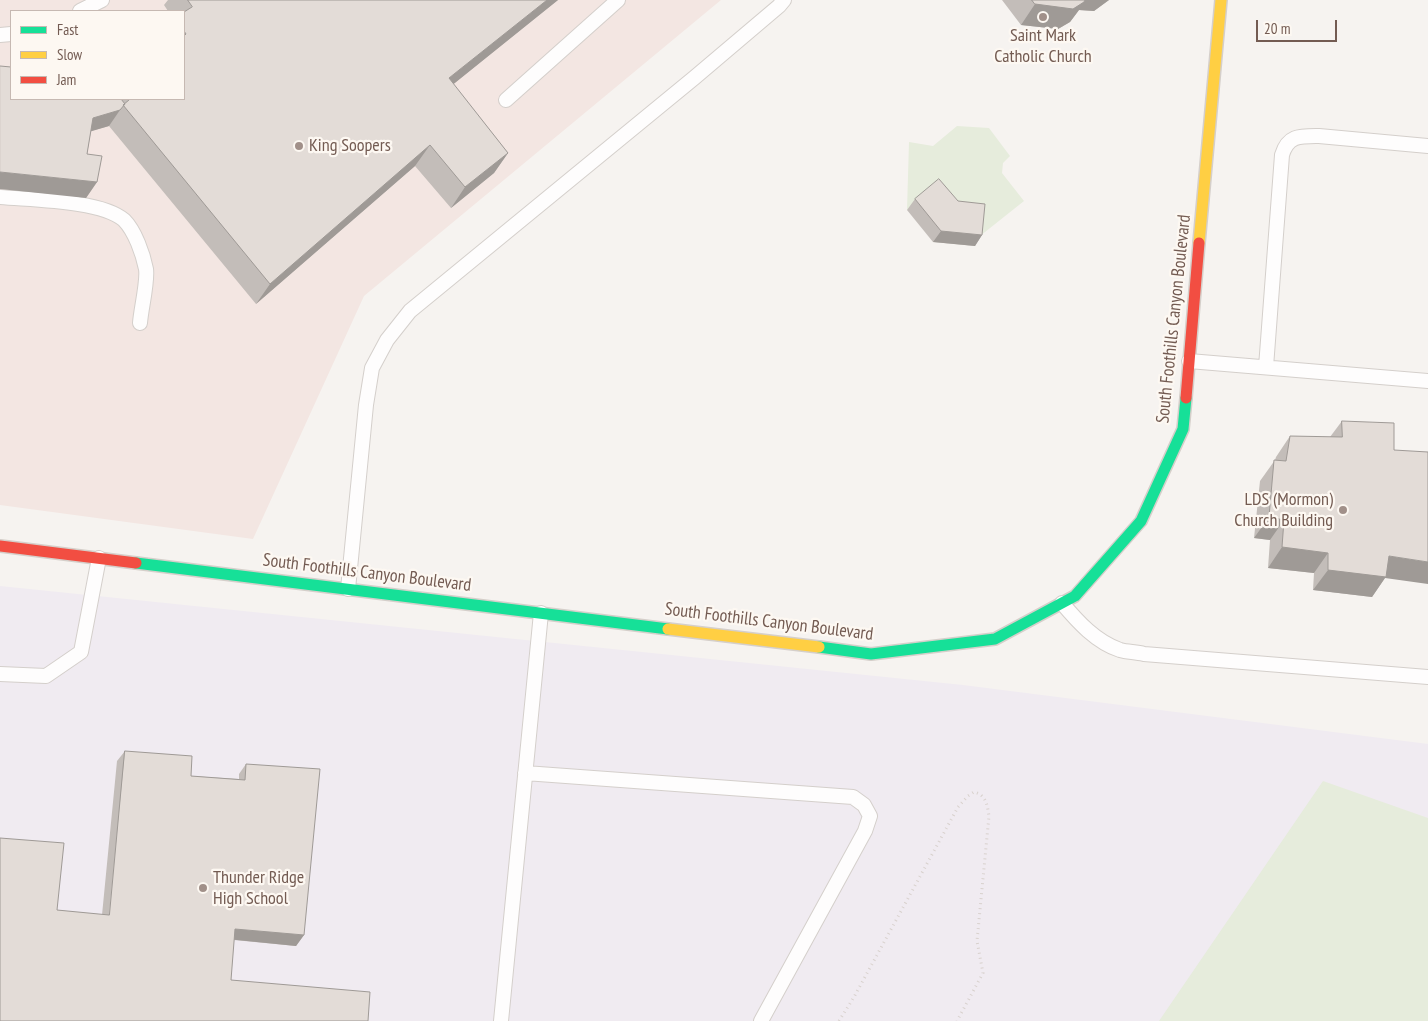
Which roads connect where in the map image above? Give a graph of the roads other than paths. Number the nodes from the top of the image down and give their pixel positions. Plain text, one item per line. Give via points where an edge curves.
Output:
1 (102, 0) edge
2 (618, 0) edge
3 (784, 0) edge
4 (1221, 0) edge
5 (82, 10) edge
6 (506, 100) dead end
7 (1428, 146) edge
8 (0, 197) edge
9 (140, 323) dead end
10 (1189, 361) junction
11 (1266, 368) junction
12 (1428, 381) edge
13 (0, 546) edge
14 (99, 558) junction
15 (348, 589) junction
16 (1062, 604) junction
17 (541, 613) junction
18 (0, 674) edge
19 (1428, 677) edge
20 (525, 774) junction
21 (501, 1021) edge
22 (762, 1021) edge

1 - 5 lane
2 - 6 lane
3 - 15 lane via 410,311 387,340 372,368 366,405
4 - 10 street, South Foothills Canyon Boulevard
7 - 11 lane via 1319,136 1293,139 1285,145
8 - 9 lane via 82,205 111,212 125,221 146,271
10 - 11 lane
10 - 16 street, South Foothills Canyon Boulevard via 1183,429 1141,520 1075,596
11 - 12 lane
13 - 14 street, South Foothills Canyon Boulevard
14 - 15 street, South Foothills Canyon Boulevard
14 - 18 lane via 81,652 46,676
15 - 17 street, South Foothills Canyon Boulevard
16 - 17 street, South Foothills Canyon Boulevard via 995,639 871,654
16 - 19 lane via 1096,637 1120,650
17 - 20 lane
20 - 21 lane
20 - 22 lane via 853,797 864,805 870,816 865,831

